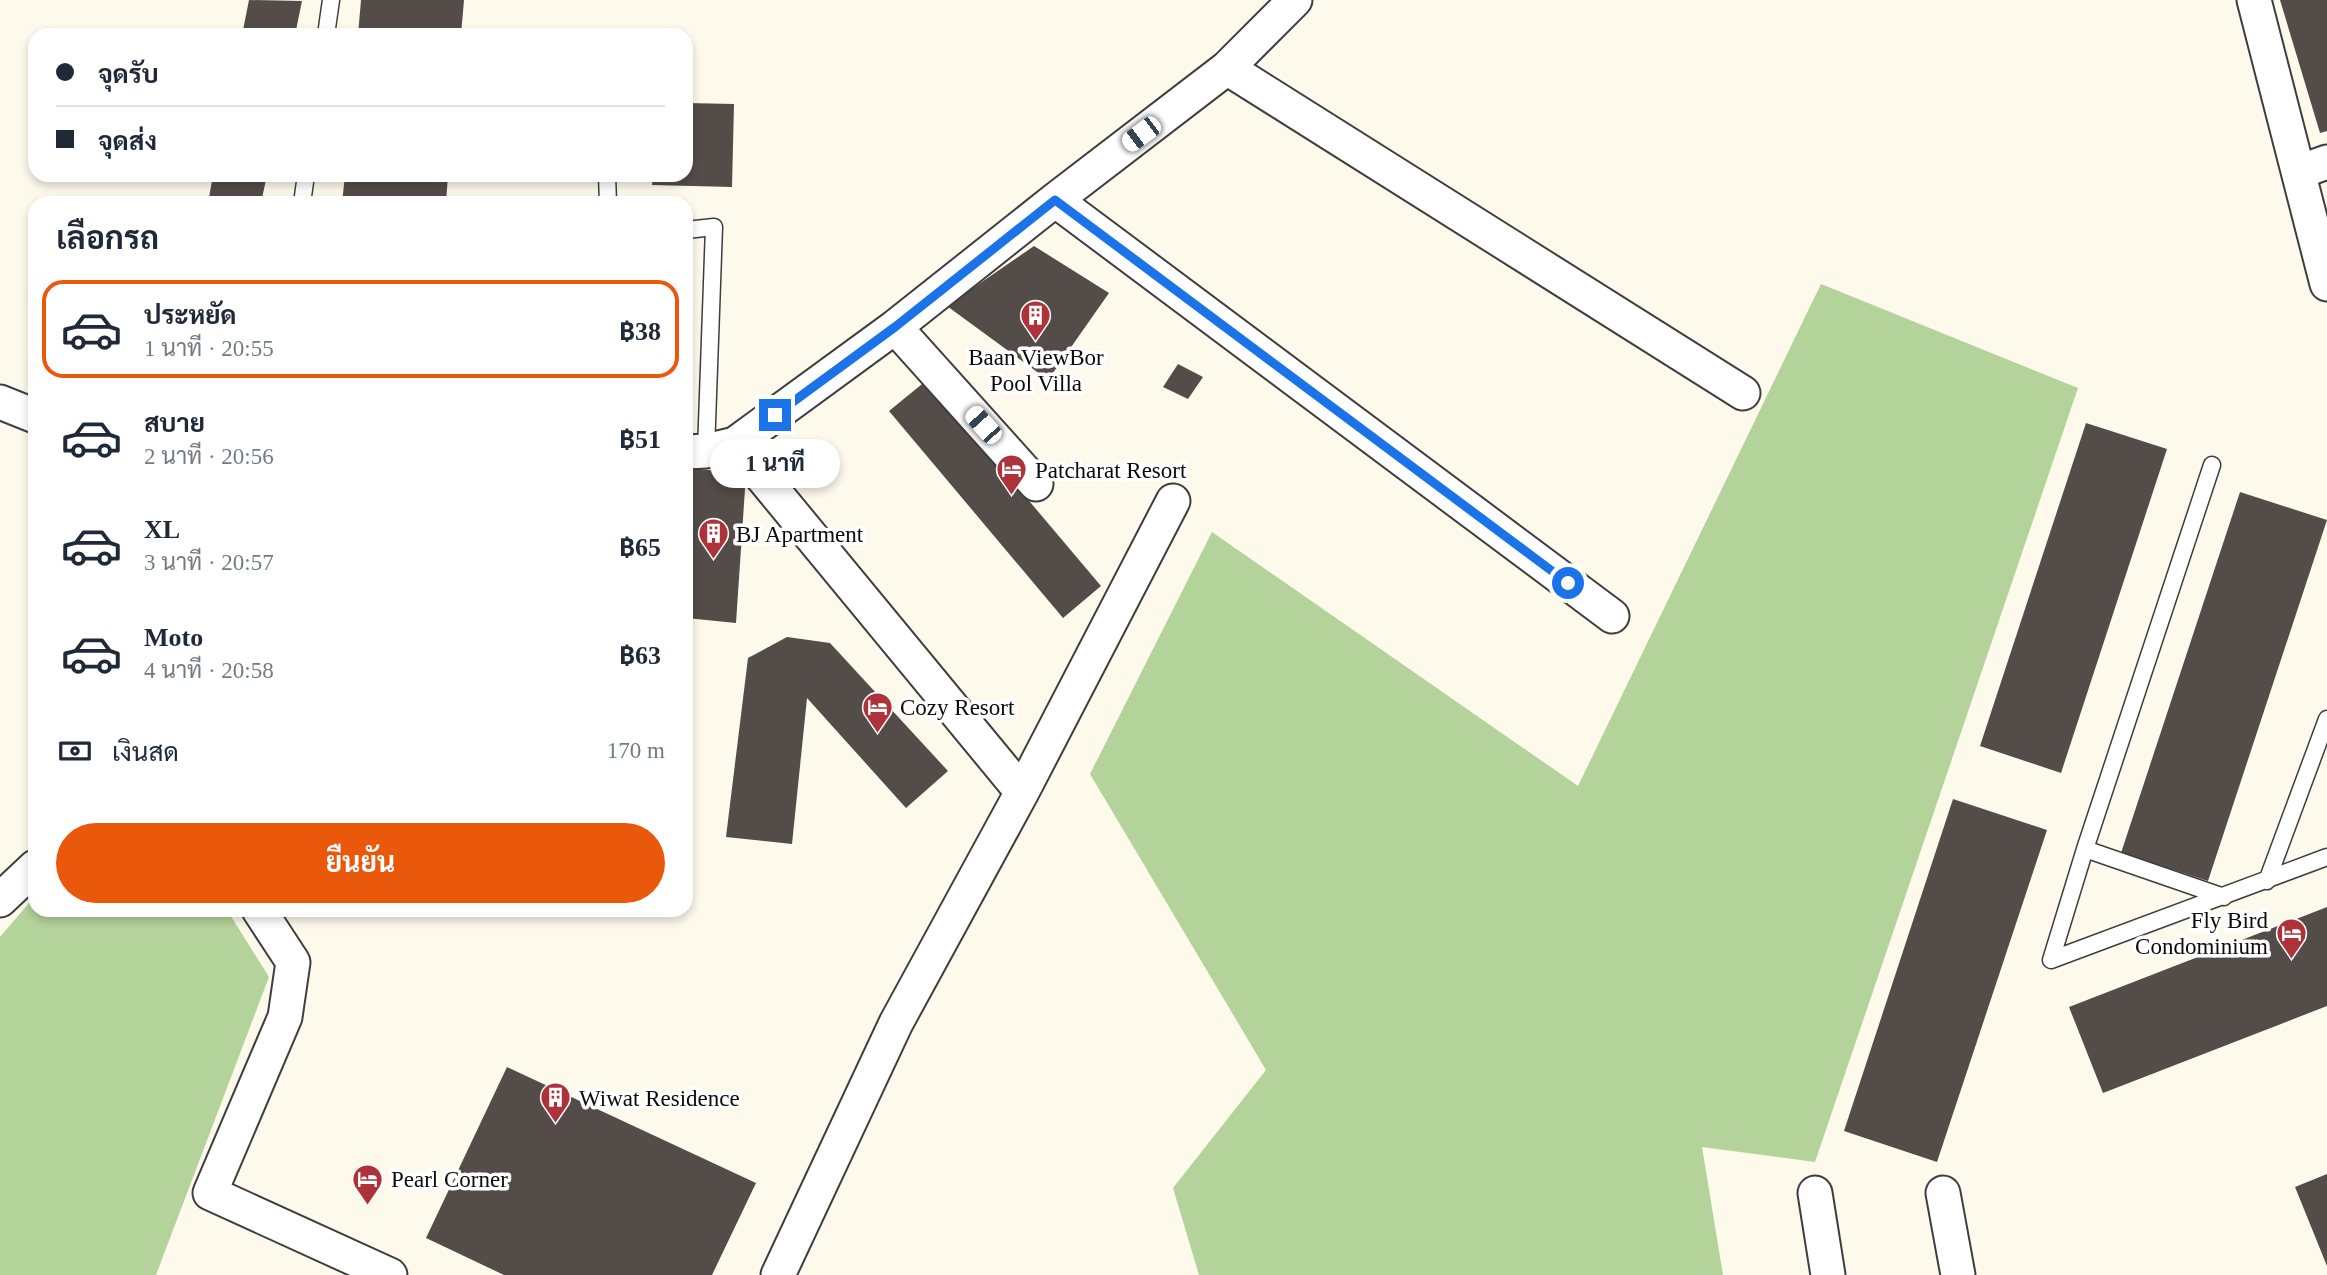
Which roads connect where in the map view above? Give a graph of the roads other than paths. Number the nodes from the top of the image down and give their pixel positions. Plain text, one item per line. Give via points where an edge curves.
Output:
1 (331, 0) edge
2 (1295, 0) edge
3 (2254, 0) edge
4 (327, 28) edge
5 (1227, 68) junction
6 (2313, 167) edge
7 (1055, 200) junction
8 (693, 229) edge
9 (2327, 284) edge
10 (895, 327) junction
11 (1743, 393) dead end
12 (0, 402) edge
13 (28, 413) edge
14 (709, 449) edge
15 (2212, 465) dead end
16 (1036, 484) dead end
17 (1173, 501) dead end
18 (1612, 616) dead end
19 (2327, 719) edge
20 (1022, 792) junction
21 (2085, 849) junction
22 (2327, 857) edge
23 (28, 874) edge
24 (2267, 880) junction
25 (2224, 897) junction
26 (0, 900) edge
27 (264, 917) edge
28 (1815, 1193) dead end
29 (1942, 1194) dead end
30 (390, 1275) edge
31 (778, 1275) edge
32 (1828, 1275) edge
33 (1958, 1275) edge

1 - 4 lane
2 - 5 street
3 - 6 street
5 - 7 street
5 - 11 street
6 - 9 street
7 - 10 street
7 - 18 street
8 - 14 lane via 714,227
10 - 14 street
10 - 16 street
12 - 13 street
14 - 20 street
15 - 21 lane
17 - 20 street
19 - 24 lane
20 - 31 street via 896,1023
21 - 25 lane
21 - 25 lane via 2051,961
22 - 24 lane
23 - 26 street
24 - 25 lane
27 - 30 street via 293,962 285,1017 210,1194
28 - 32 street
29 - 33 street

